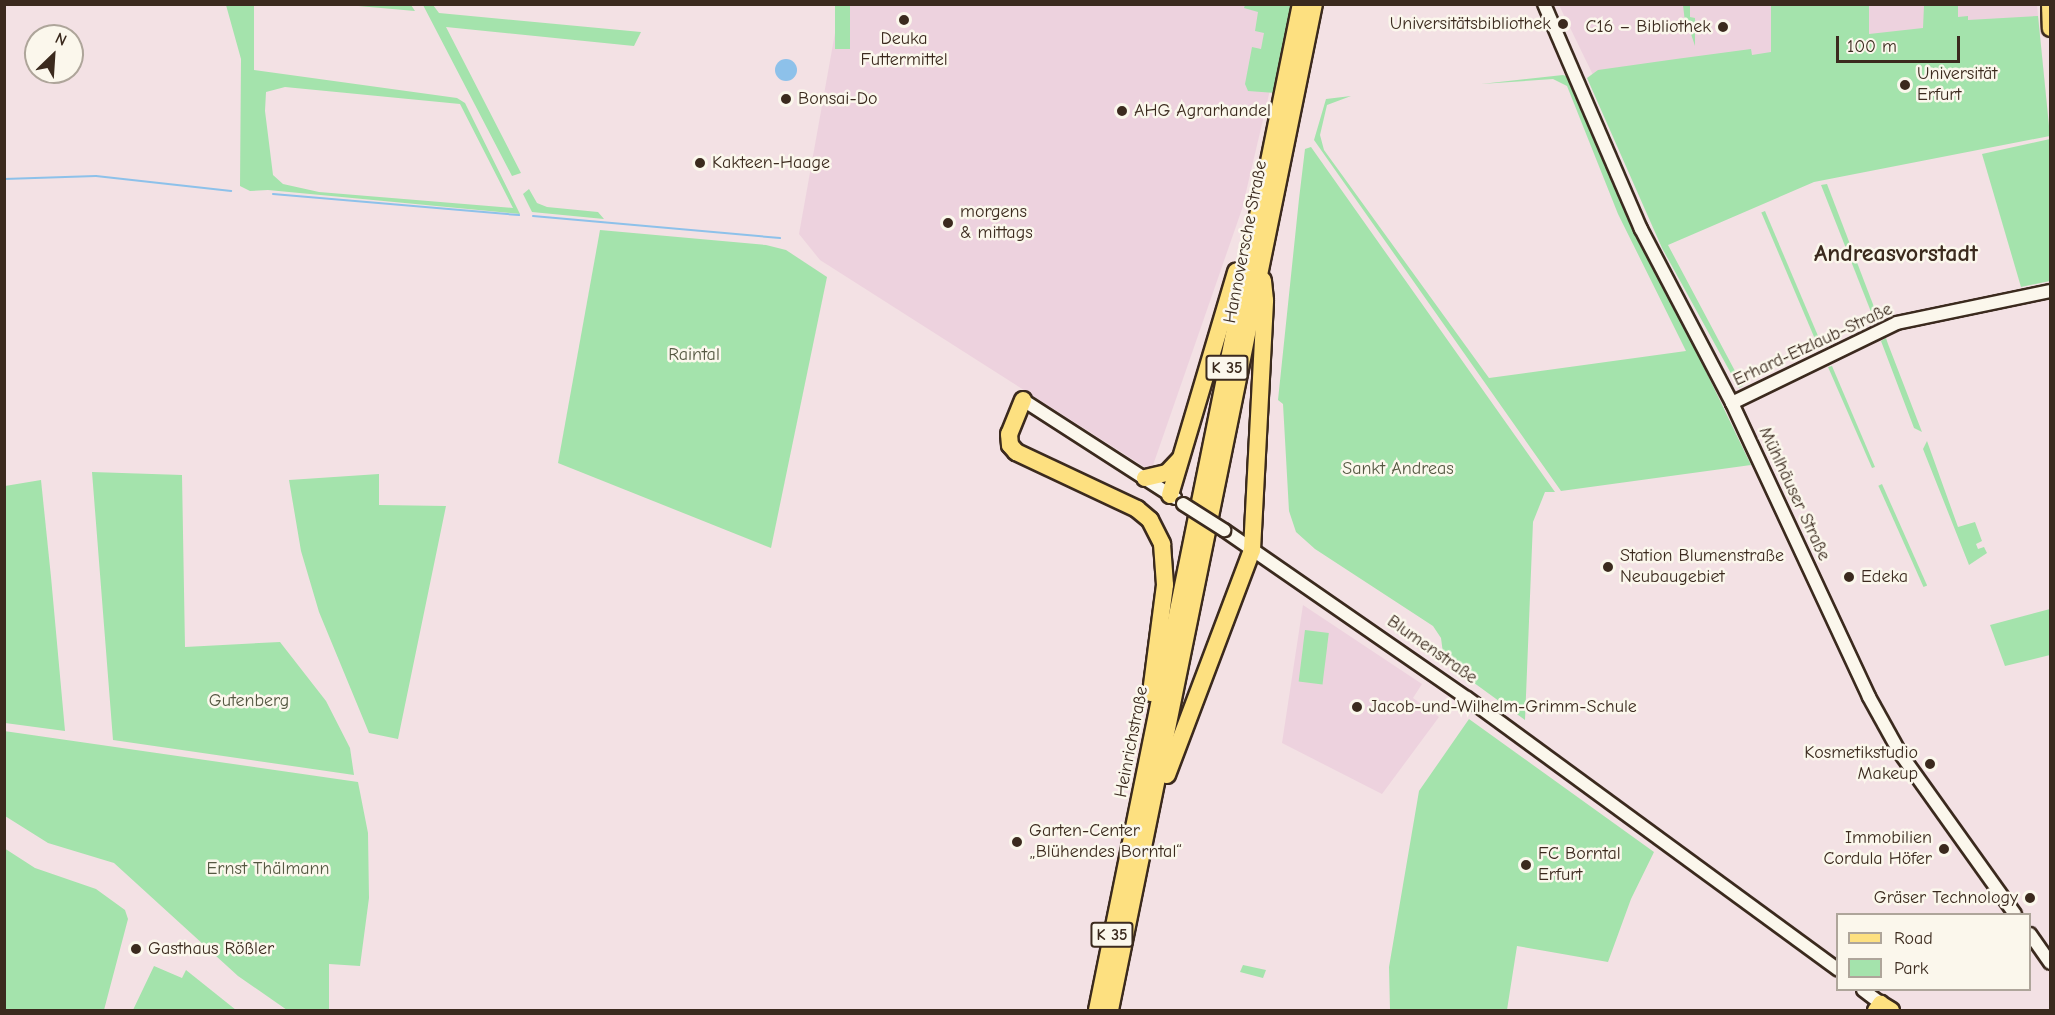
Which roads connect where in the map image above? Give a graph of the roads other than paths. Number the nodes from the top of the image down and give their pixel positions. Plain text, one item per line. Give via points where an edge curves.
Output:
1 (1301, 4) edge
2 (1314, 4) edge
3 (1544, 4) edge
4 (2049, 4) edge
5 (2050, 28) edge
6 (1256, 221) junction
7 (1261, 267) junction
8 (2050, 291) edge
9 (1023, 400) joint
10 (1732, 403) junction
11 (1181, 457) junction
12 (1145, 478) junction
13 (1177, 500) junction
14 (1210, 523) junction
15 (1252, 550) junction
16 (1150, 753) junction
17 (1150, 817) junction
18 (2014, 913) edge
19 (2031, 935) edge
20 (2050, 963) edge
21 (1836, 969) edge
22 (1864, 991) edge
23 (1882, 1008) edge
24 (1097, 1011) edge
25 (1110, 1011) edge

1 - 6 highway, Hannoversche Straße / K 35
2 - 7 highway, Hannoversche Straße / K 35
3 - 10 street, Mühlhäuser Straße via 1641,229
4 - 5 main road
6 - 11 highway via 1247,236
6 - 14 highway, Hannoversche Straße / K 35
7 - 14 highway, Hannoversche Straße / K 35
7 - 15 highway via 1266,300
8 - 10 street, Erhard-Etzlaub-Straße via 1897,323
9 - 12 street, Blumenstraße
9 - 16 highway via 1011,425 1010,446 1137,509 1150,520 1162,544 1165,585 1145,741
10 - 18 street, Mühlhäuser Straße via 1886,727
11 - 12 highway via 1167,473
11 - 13 highway
12 - 13 street, Blumenstraße
13 - 14 street, Blumenstraße, bridge
14 - 15 street, Blumenstraße
14 - 16 highway, Heinrichstraße / K 35
14 - 17 highway, Heinrichstraße / K 35
15 - 17 highway
15 - 21 street, Blumenstraße via 1458,692
16 - 24 highway, Heinrichstraße / K 35
17 - 25 highway, Heinrichstraße / K 35
19 - 20 street
22 - 23 street

